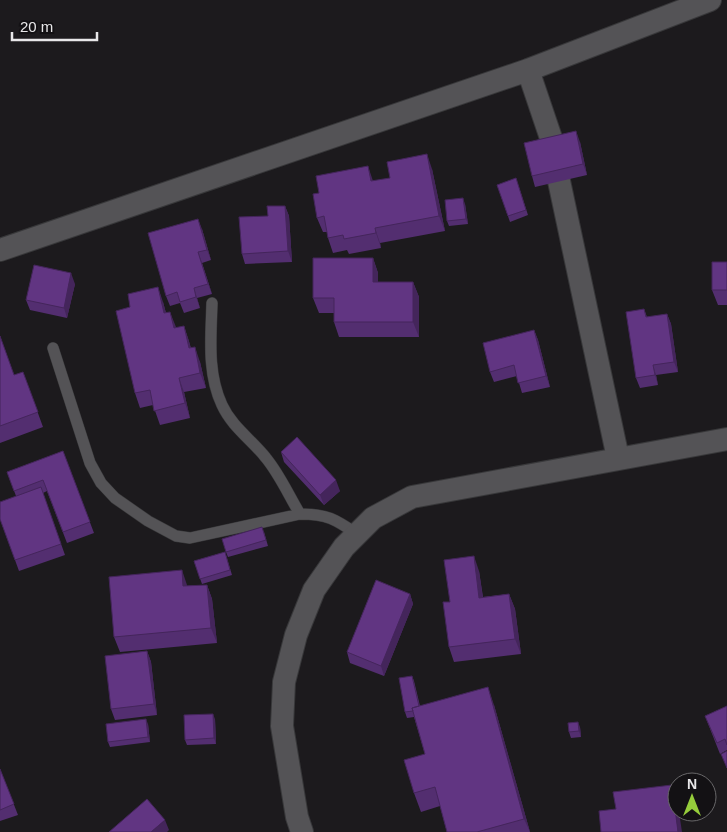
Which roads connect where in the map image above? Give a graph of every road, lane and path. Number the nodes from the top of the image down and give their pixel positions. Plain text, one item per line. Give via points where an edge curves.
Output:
1 (710, 0) edge
2 (528, 70) junction
3 (554, 147) edge
4 (559, 181) edge
5 (0, 250) edge
6 (212, 303) dead end
7 (53, 348) dead end
8 (727, 440) edge
9 (618, 458) junction
10 (300, 514) junction
11 (356, 534) junction
12 (302, 832) edge

1 - 2 street
2 - 3 street
2 - 5 street
4 - 9 street
6 - 10 lane via 211,361 222,406 236,427 266,457
7 - 10 lane via 90,463 114,498 176,536 190,538
8 - 9 street
9 - 11 street via 412,497 372,518
10 - 11 lane via 318,514 335,520
11 - 12 street via 314,590 296,635 284,682 282,726

